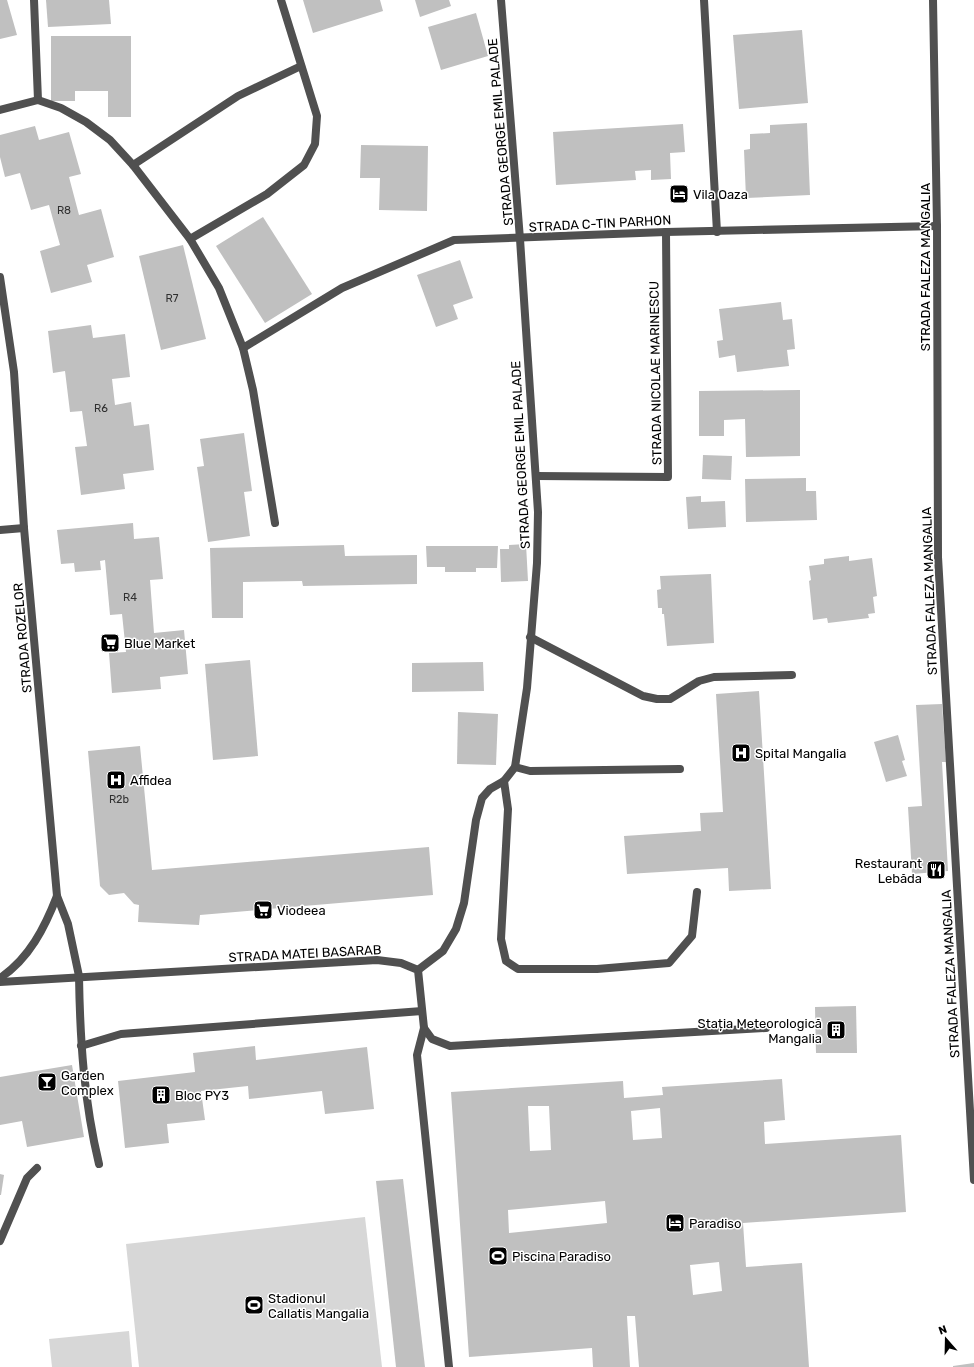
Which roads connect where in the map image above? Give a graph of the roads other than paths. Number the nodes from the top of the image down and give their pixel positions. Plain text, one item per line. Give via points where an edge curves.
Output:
1 (34, 0) edge
2 (281, 0) edge
3 (501, 0) edge
4 (704, 0) edge
5 (933, 0) edge
6 (301, 66) junction
7 (38, 100) junction
8 (0, 110) edge
9 (133, 165) junction
10 (937, 226) junction
11 (666, 232) junction
12 (717, 232) junction
13 (190, 239) junction
14 (520, 239) junction
15 (0, 277) edge
16 (243, 348) junction
17 (536, 476) junction
18 (275, 523) dead end
19 (24, 528) junction
20 (0, 530) edge
21 (530, 637) junction
22 (792, 675) dead end
23 (515, 767) junction
24 (680, 769) dead end
25 (504, 781) junction
26 (697, 892) dead end
27 (57, 896) junction
28 (418, 970) junction
29 (79, 976) junction
30 (0, 978) edge
31 (0, 982) edge
32 (422, 1011) junction
33 (424, 1028) junction
34 (766, 1028) dead end
35 (81, 1046) junction
36 (98, 1164) dead end
37 (37, 1168) dead end
38 (974, 1180) edge
39 (0, 1241) edge
40 (449, 1367) edge

1 - 7 street
2 - 6 street
3 - 14 street, STRADA GEORGE EMIL PALADE
4 - 12 street
5 - 10 street, STRADA FALEZA MANGALIA
6 - 9 street via 238,96
6 - 13 street via 317,116 315,144 304,165 266,194
7 - 8 street
7 - 9 street via 61,108 86,122 110,140
9 - 13 street
10 - 12 street, STRADA C-TIN PARHON
10 - 38 street, STRADA FALEZA MANGALIA via 938,557
11 - 12 street, STRADA C-TIN PARHON
11 - 14 street, STRADA C-TIN PARHON
11 - 17 street, STRADA NICOLAE MARINESCU via 668,477
13 - 16 street via 220,288
14 - 16 street, STRADA C-TIN PARHON via 454,240 342,288
14 - 17 street, STRADA GEORGE EMIL PALADE
15 - 19 street, STRADA ROZELOR via 14,372
16 - 18 street via 254,390
17 - 21 street, STRADA GEORGE EMIL PALADE via 537,563
19 - 20 street
19 - 27 street, STRADA ROZELOR
21 - 22 street via 643,696 657,699 670,699 699,681 714,677
21 - 23 street, STRADA GEORGE EMIL PALADE via 527,688
23 - 24 street via 530,771
23 - 25 street, STRADA GEORGE EMIL PALADE
25 - 26 street via 508,809 501,939 506,960 518,969 597,969 669,963 692,936
25 - 28 street, STRADA GEORGE EMIL PALADE via 490,788 482,798 476,820 464,903 456,929 443,951
27 - 29 street via 68,924
27 - 30 street, STRADA ROZELOR via 38,937 25,955
28 - 29 street, STRADA MATEI BASARAB via 401,963 377,960
28 - 32 street
29 - 31 street, STRADA MATEI BASARAB
29 - 35 street
32 - 33 street
32 - 35 street via 121,1034
33 - 34 street via 432,1039 450,1046
33 - 40 street via 416,1055
35 - 36 street via 90,1130
37 - 39 street via 26,1178

